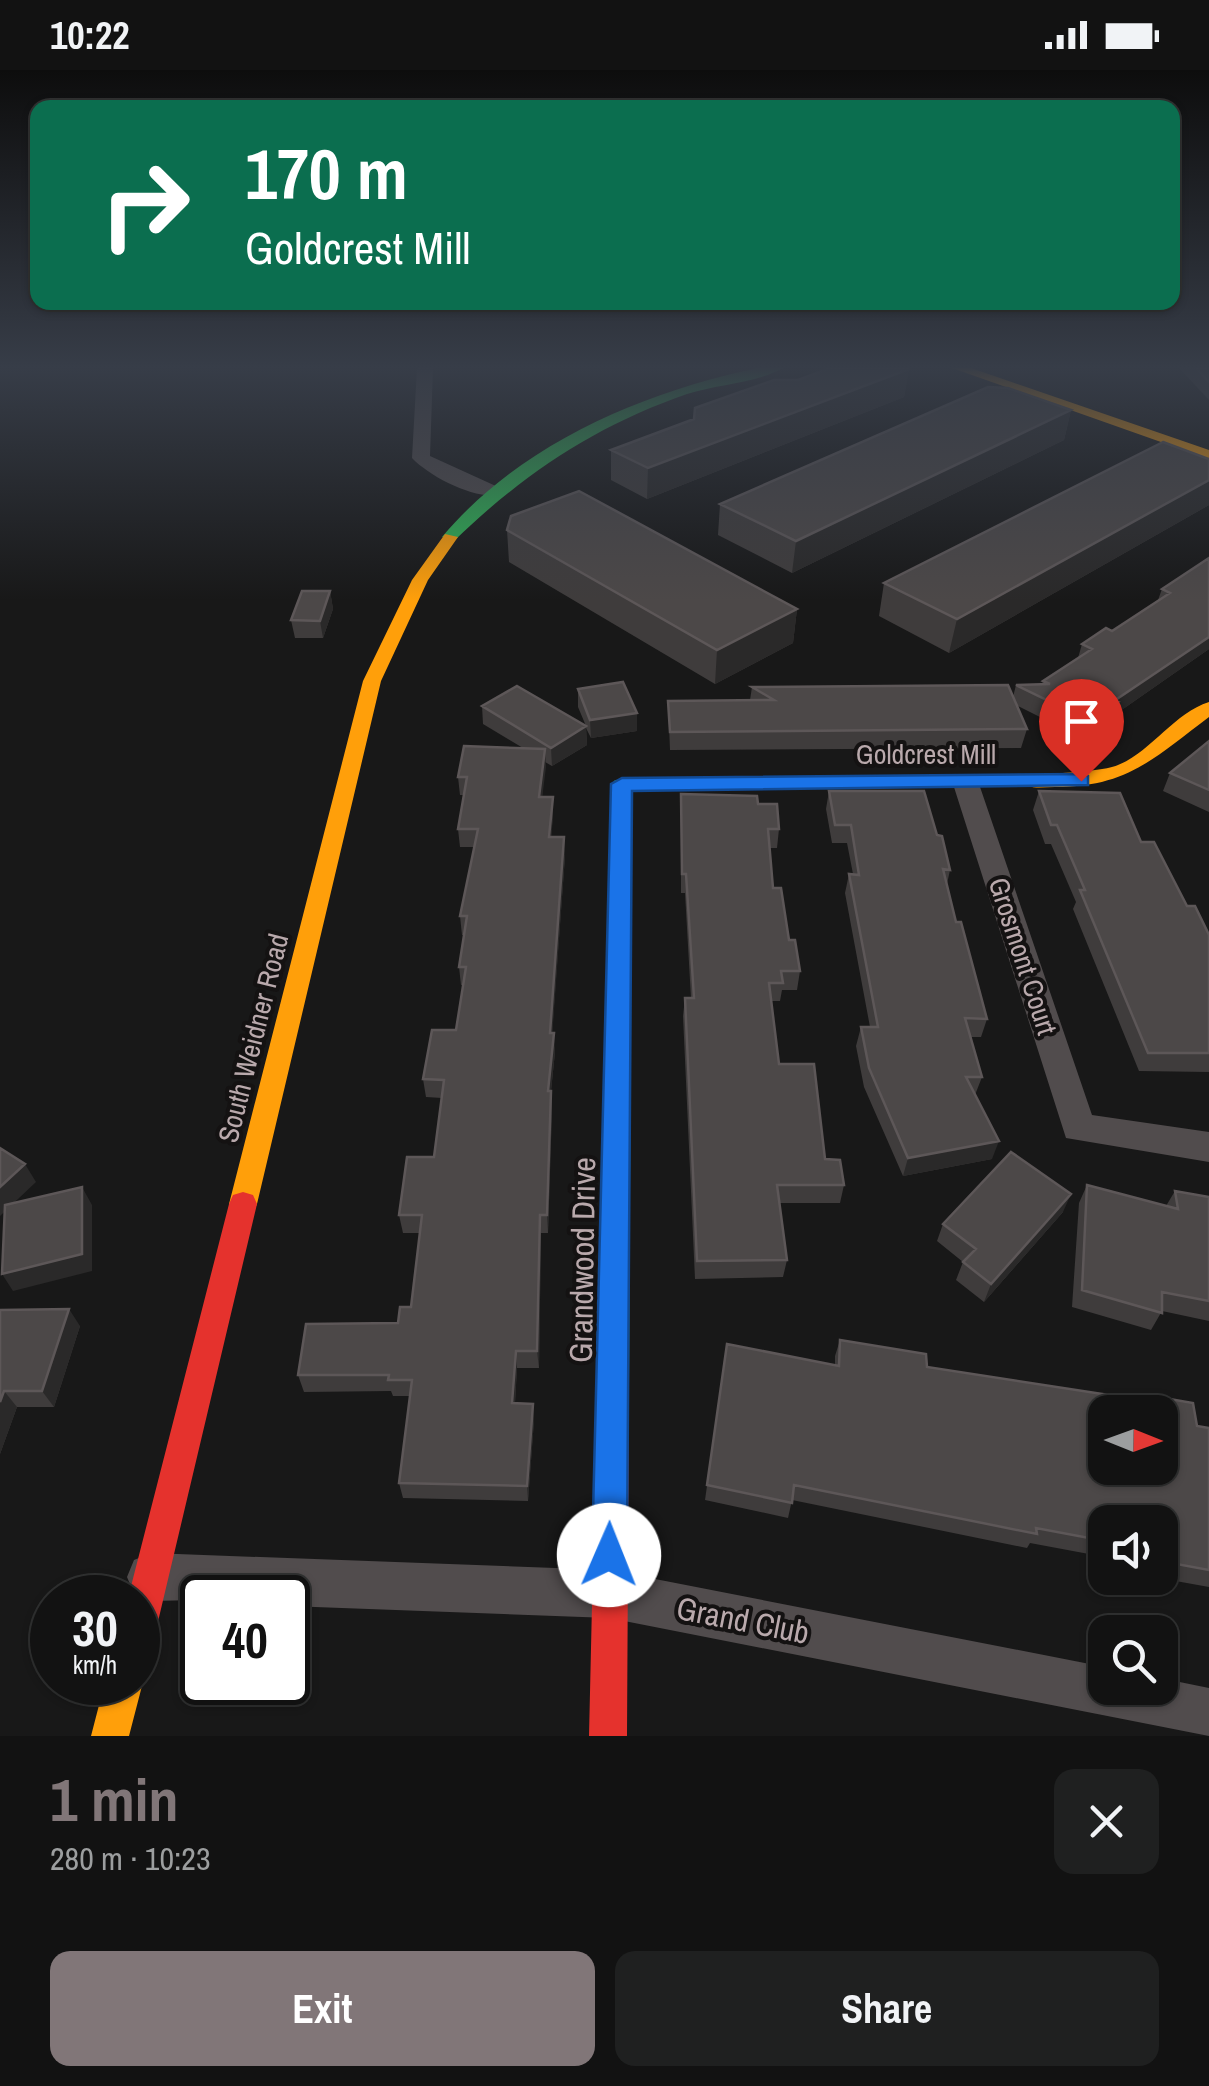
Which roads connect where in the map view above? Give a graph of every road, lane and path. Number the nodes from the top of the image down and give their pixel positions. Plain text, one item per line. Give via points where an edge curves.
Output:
1 (422, 446) edge
2 (557, 446) edge
3 (1182, 446) edge
4 (1209, 455) edge
5 (491, 490) junction
6 (1206, 715) edge
7 (622, 784) joint
8 (966, 784) junction
9 (1209, 1147) edge
10 (151, 1575) edge
11 (160, 1577) edge
12 (609, 1594) junction
13 (118, 1705) edge
14 (1209, 1713) edge
15 (110, 1736) edge
16 (608, 1736) edge

1 - 5 street via 421,458
2 - 5 main road, South Weidner Road
3 - 4 main road
5 - 10 main road, South Weidner Road via 423,574 392,625 372,681
6 - 8 main road, Goldcrest Mill via 1116,774 1061,783
7 - 8 main road, Goldcrest Mill
7 - 12 main road, Grandwood Drive
8 - 9 street, Grosmont Court via 1079,1128
11 - 12 street, Grand Club
12 - 14 street, Grand Club
12 - 16 main road, Grandwood Drive
13 - 15 main road

